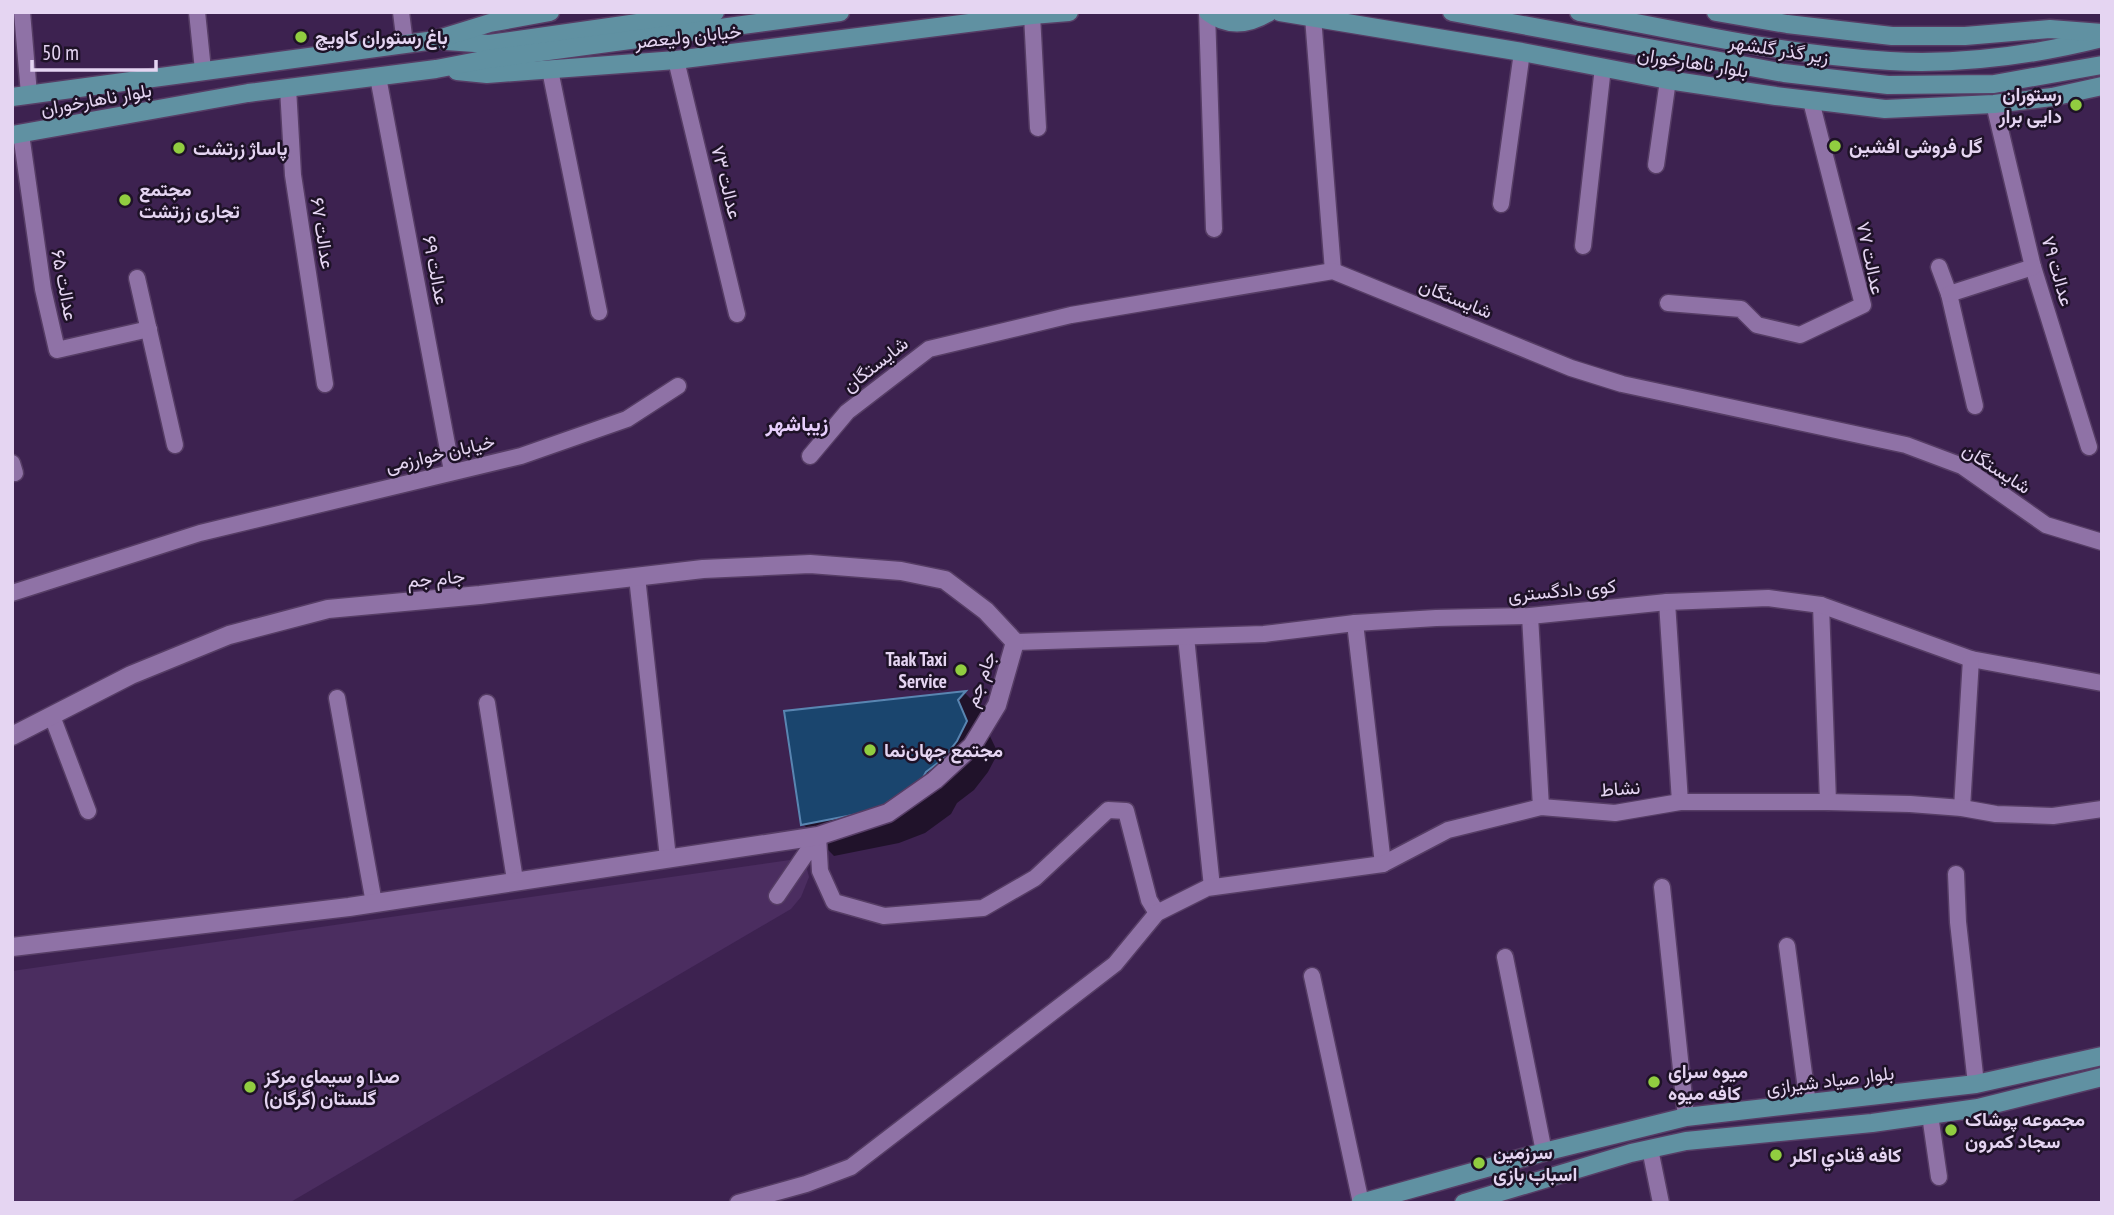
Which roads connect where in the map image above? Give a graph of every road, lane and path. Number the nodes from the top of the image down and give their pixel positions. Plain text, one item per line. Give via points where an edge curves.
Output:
1 (22, 12) edge
2 (197, 12) edge
3 (401, 12) edge
4 (550, 12) edge
5 (715, 12) edge
6 (840, 12) edge
7 (1069, 12) edge
8 (1207, 12) edge
9 (1269, 12) edge
10 (1280, 12) edge
11 (1452, 12) edge
12 (1579, 12) edge
13 (1716, 12) edge
14 (1032, 15) junction
15 (1321, 16) edge
16 (1788, 18) edge
17 (2102, 36) edge
18 (435, 40) junction
19 (405, 44) junction
20 (1522, 52) junction
21 (676, 60) junction
22 (245, 64) junction
23 (2102, 65) edge
24 (1603, 67) junction
25 (436, 69) junction
26 (203, 70) junction
27 (550, 70) junction
28 (378, 77) junction
29 (1668, 80) junction
30 (2102, 86) edge
31 (288, 88) junction
32 (248, 93) junction
33 (20, 95) edge
34 (1811, 100) junction
35 (1994, 104) junction
36 (1038, 128) dead end
37 (17, 134) edge
38 (1657, 165) dead end
39 (1501, 204) dead end
40 (1214, 229) dead end
41 (1583, 246) dead end
42 (1939, 267) dead end
43 (2034, 267) junction
44 (1333, 271) junction
45 (137, 278) dead end
46 (1949, 294) junction
47 (1668, 303) dead end
48 (599, 312) dead end
49 (737, 314) dead end
50 (149, 329) junction
51 (325, 384) dead end
52 (678, 386) dead end
53 (1975, 406) dead end
54 (175, 445) dead end
55 (2090, 447) dead end
56 (810, 456) dead end
57 (452, 471) junction
58 (2102, 542) edge
59 (637, 577) junction
60 (12, 593) edge
61 (1667, 602) junction
62 (1821, 605) junction
63 (1530, 616) junction
64 (1354, 623) junction
65 (1186, 637) junction
66 (1015, 642) junction
67 (1970, 659) junction
68 (2102, 683) edge
69 (337, 698) dead end
70 (487, 703) dead end
71 (52, 716) junction
72 (12, 736) edge
73 (1680, 802) junction
74 (1828, 802) junction
75 (1541, 807) junction
76 (1962, 808) junction
77 (2102, 809) edge
78 (88, 811) dead end
79 (818, 836) junction
80 (667, 858) junction
81 (1383, 864) junction
82 (1956, 874) dead end
83 (515, 880) junction
84 (1212, 887) junction
85 (1662, 887) dead end
86 (777, 896) dead end
87 (374, 903) junction
88 (1157, 913) junction
89 (1787, 946) dead end
90 (12, 947) edge
91 (1505, 957) dead end
92 (1312, 976) dead end
93 (2102, 1056) edge
94 (2102, 1077) edge
95 (1976, 1084) junction
96 (1870, 1096) junction
97 (1808, 1104) junction
98 (1930, 1115) junction
99 (1686, 1117) junction
100 (1872, 1123) junction
101 (1650, 1149) junction
102 (1544, 1152) junction
103 (1939, 1177) dead end
104 (738, 1203) edge
105 (1361, 1203) edge
106 (1464, 1203) edge
107 (1661, 1203) edge

1 - 33 street
2 - 26 street
3 - 19 street
4 - 18 main road via 489,23
5 - 18 main road via 489,44
6 - 25 main road
7 - 14 main road, خیابان ولیعصر
8 - 9 main road via 1236,24 1255,21
8 - 40 street
10 - 15 main road, بلوار ناهارخوران
11 - 23 main road, زیر گذر گلشهر via 1784,73 1888,85 1994,84
12 - 17 main road, زیر گذر گلشهر via 1787,49 1891,61 1975,60 2062,48
13 - 16 main road
14 - 21 main road, خیابان ولیعصر
14 - 36 street
15 - 20 main road, بلوار ناهارخوران
15 - 44 street
16 - 17 main road via 1892,36 2050,29
18 - 19 main road, بلوار ناهارخوران
19 - 22 main road, بلوار ناهارخوران
20 - 24 main road, بلوار ناهارخوران
20 - 39 street
21 - 27 main road, خیابان ولیعصر
21 - 49 street, عدالت ۷۳
22 - 26 main road, بلوار ناهارخوران
22 - 32 main road
24 - 29 main road, بلوار ناهارخوران
24 - 41 street
25 - 27 main road, خیابان ولیعصر via 486,74
25 - 28 main road, بلوار ناهارخوران
26 - 33 main road, بلوار ناهارخوران
27 - 48 street
28 - 31 main road, بلوار ناهارخوران
28 - 57 street, عدالت ۶۹
29 - 34 main road, بلوار ناهارخوران
29 - 38 street
30 - 35 main road, بلوار ناهارخوران
31 - 32 main road, بلوار ناهارخوران
31 - 51 street, عدالت ۶۷ via 293,175
32 - 37 main road, بلوار ناهارخوران
34 - 35 main road, بلوار ناهارخوران via 1885,109
34 - 47 street, عدالت ۷۷ via 1863,305 1800,335 1757,324 1741,309
35 - 43 street, عدالت ۷۹
37 - 50 street, عدالت ۶۵ via 57,350
42 - 46 street
43 - 46 street
43 - 55 street, عدالت ۷۹
44 - 56 street, شایستگان via 1071,315 929,349 848,412
44 - 58 street, شایستگان via 1571,368 1622,384 1906,445 1962,466 2046,525
45 - 50 street
46 - 53 street
50 - 54 street
52 - 57 street, خیابان خوارزمی via 627,419 521,456
57 - 60 street, خیابان خوارزمی via 200,533
59 - 66 street, جام جم via 810,564 901,571 945,580 986,611
59 - 71 street, جام جم via 328,610 229,635 131,675
59 - 80 street
61 - 62 street, کوی دادگستری via 1768,598
61 - 63 street, کوی دادگستری
61 - 73 street
62 - 67 street, کوی دادگستری
62 - 74 street
63 - 64 street, کوی دادگستری
63 - 75 street
64 - 65 street, کوی دادگستری
64 - 81 street
65 - 66 street, کوی دادگستری
65 - 84 street
66 - 79 street, جام جم via 997,705 972,746 935,780 888,813
67 - 68 street, کوی دادگستری
67 - 76 street
69 - 87 street
70 - 83 street
71 - 72 street, جام جم
71 - 78 street
73 - 74 street, نشاط
73 - 75 street, نشاط via 1615,813
74 - 76 street, نشاط
75 - 81 street, نشاط via 1448,830
76 - 77 street, نشاط via 2053,816
79 - 80 street, جام جم
79 - 86 street
79 - 88 street via 820,871 834,902 884,916 971,909 983,908 1035,878 1108,810 1126,811 1149,900
80 - 83 street, جام جم
81 - 84 street, نشاط
82 - 95 street
83 - 87 street, جام جم
84 - 88 street, نشاط
85 - 99 street
87 - 90 street, جام جم
88 - 104 street via 1115,964 851,1167
89 - 97 street
91 - 102 street
92 - 105 street
93 - 95 main road, بلوار صیاد شیرازی
94 - 98 main road via 1978,1108
95 - 96 main road, بلوار صیاد شیرازی
96 - 97 main road, بلوار صیاد شیرازی
96 - 100 main road
97 - 99 main road, بلوار صیاد شیرازی
98 - 100 main road
98 - 103 street
99 - 102 main road, بلوار صیاد شیرازی
100 - 101 main road via 1686,1141
101 - 106 main road
101 - 107 street
102 - 105 main road, بلوار صیاد شیرازی

